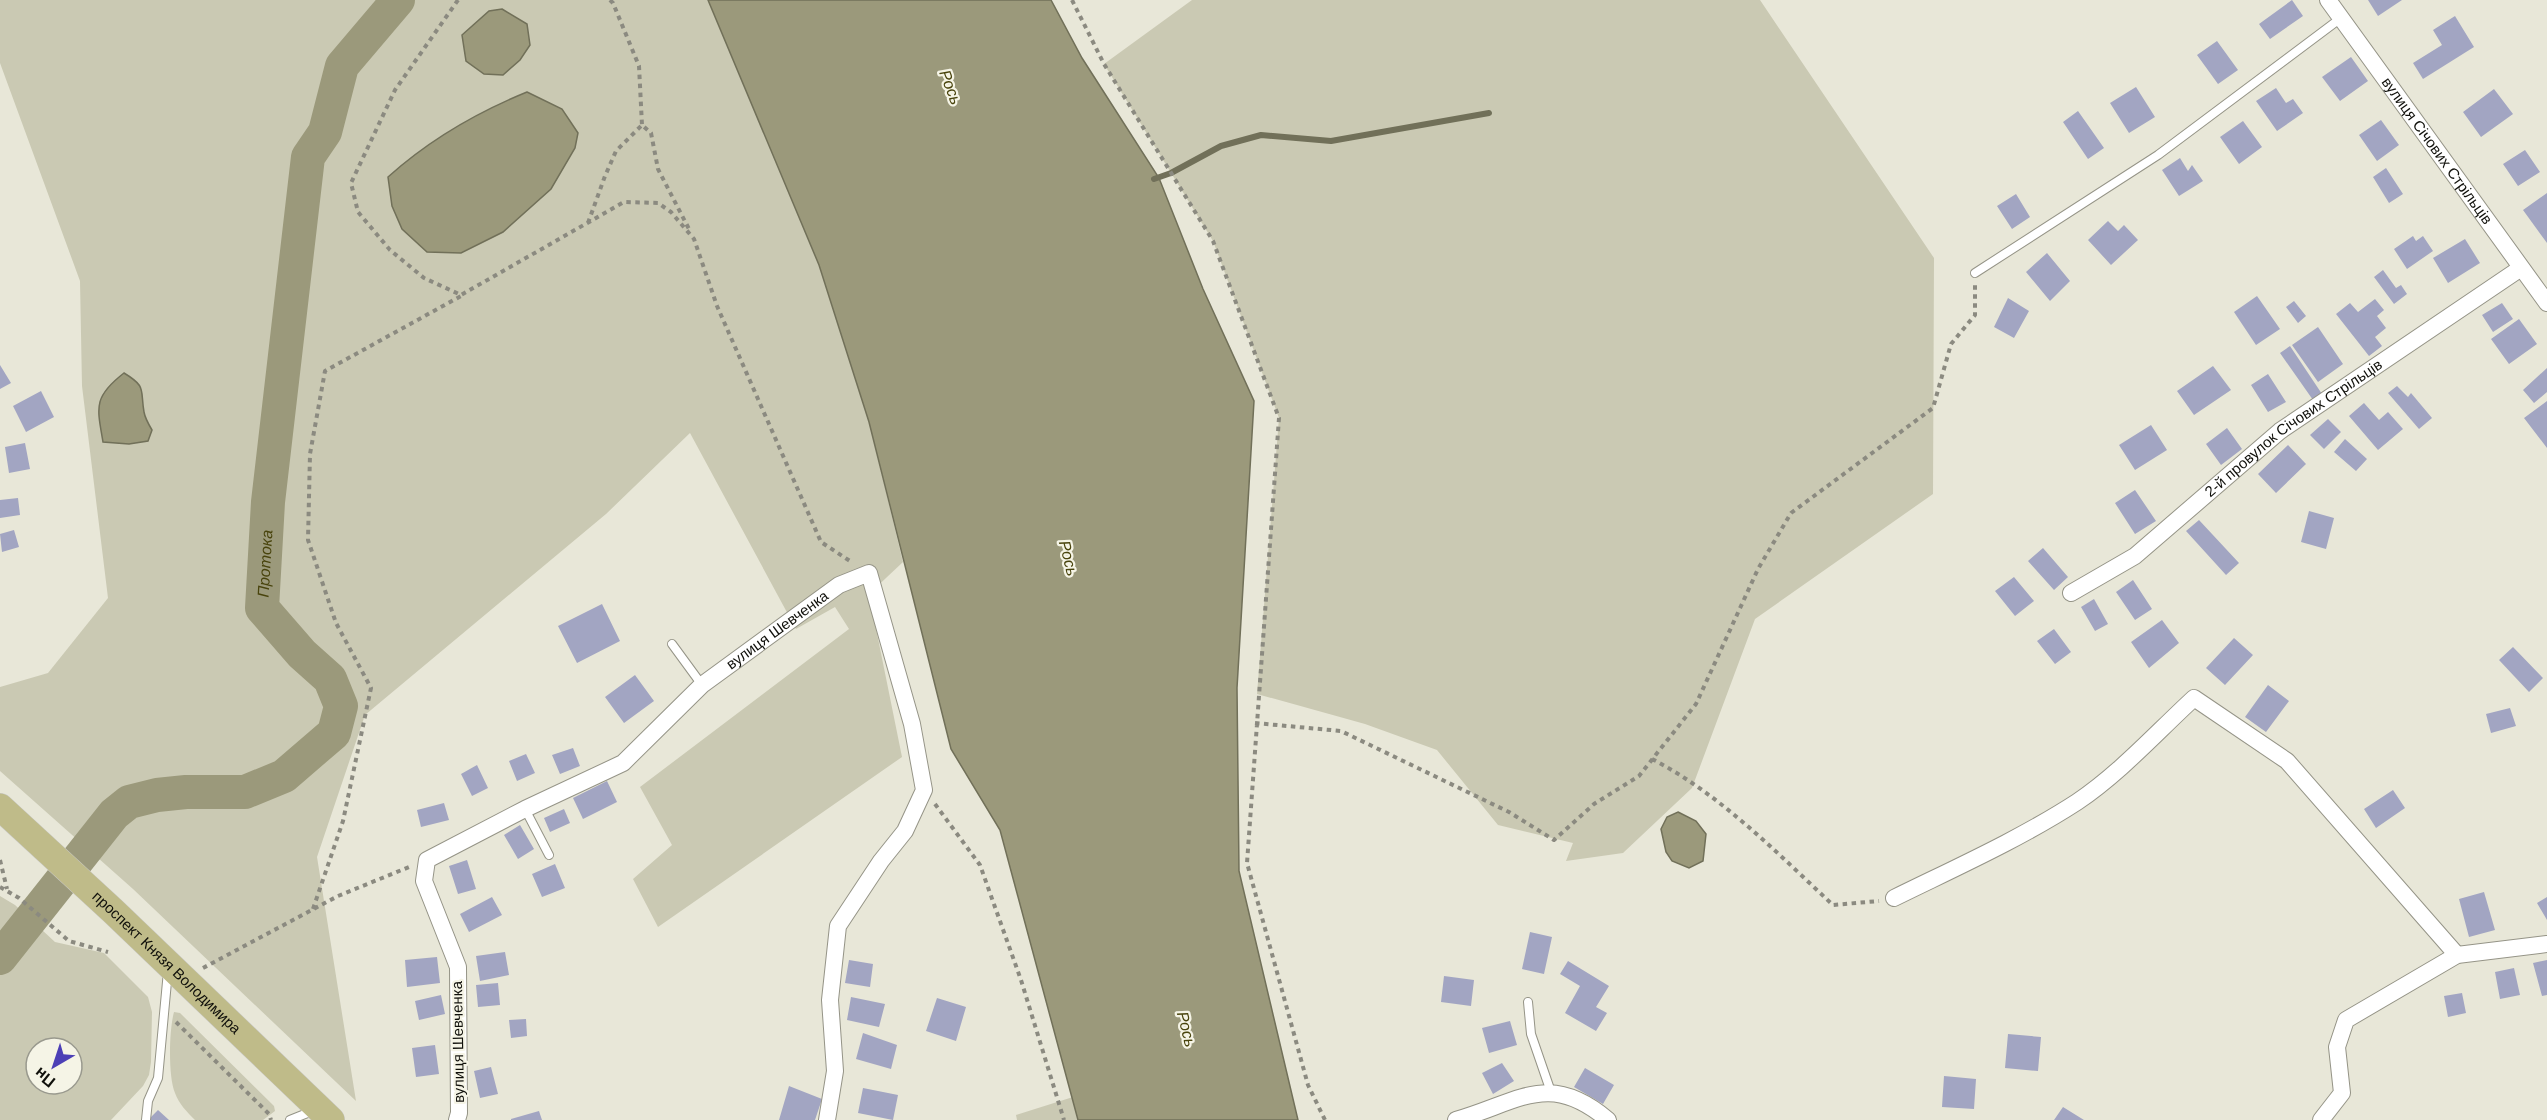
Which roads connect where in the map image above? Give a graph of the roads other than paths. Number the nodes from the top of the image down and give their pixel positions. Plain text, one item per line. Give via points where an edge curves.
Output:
1 (2328, 0) edge
2 (2341, 18) junction
3 (2521, 268) junction
4 (1975, 273) road end
5 (2547, 303) edge
6 (2071, 593) dead end
7 (672, 644) dead end
8 (702, 685) junction
9 (0, 807) edge
10 (525, 809) junction
11 (549, 855) dead end
12 (1894, 897) road end
13 (2547, 944) edge
14 (2457, 956) junction
15 (176, 972) junction
16 (1528, 1002) dead end
17 (1551, 1092) junction
18 (325, 1114) edge
19 (146, 1120) edge
20 (290, 1120) edge
21 (457, 1120) edge
22 (827, 1120) edge
23 (1456, 1120) edge
24 (1608, 1120) edge
25 (2321, 1120) edge

1 - 2 street, вулиця Січових Стрільців
2 - 3 street, вулиця Січових Стрільців
2 - 4 lane via 2158,155
3 - 5 street, вулиця Січових Стрільців
3 - 6 street, 2-й провулок Січових Стрільців via 2280,431 2135,556
7 - 8 lane
8 - 10 street, вулиця Шевченка via 623,763
8 - 22 street, вулиця Шевченка via 839,585 869,573 912,724 924,790 904,831 838,926 830,1000 835,1071
9 - 15 main road, проспект Князя Володимира
10 - 11 lane
10 - 21 street, вулиця Шевченка via 427,860 424,882 458,967
12 - 14 street via 2078,801 2193,698 2287,761
13 - 14 street
14 - 25 street via 2346,1020 2337,1047 2342,1093
15 - 18 main road, проспект Князя Володимира
15 - 19 lane via 165,1011 158,1078 148,1101
16 - 17 lane via 1531,1034
17 - 23 street via 1526,1096
17 - 24 street via 1569,1095
18 - 20 lane

